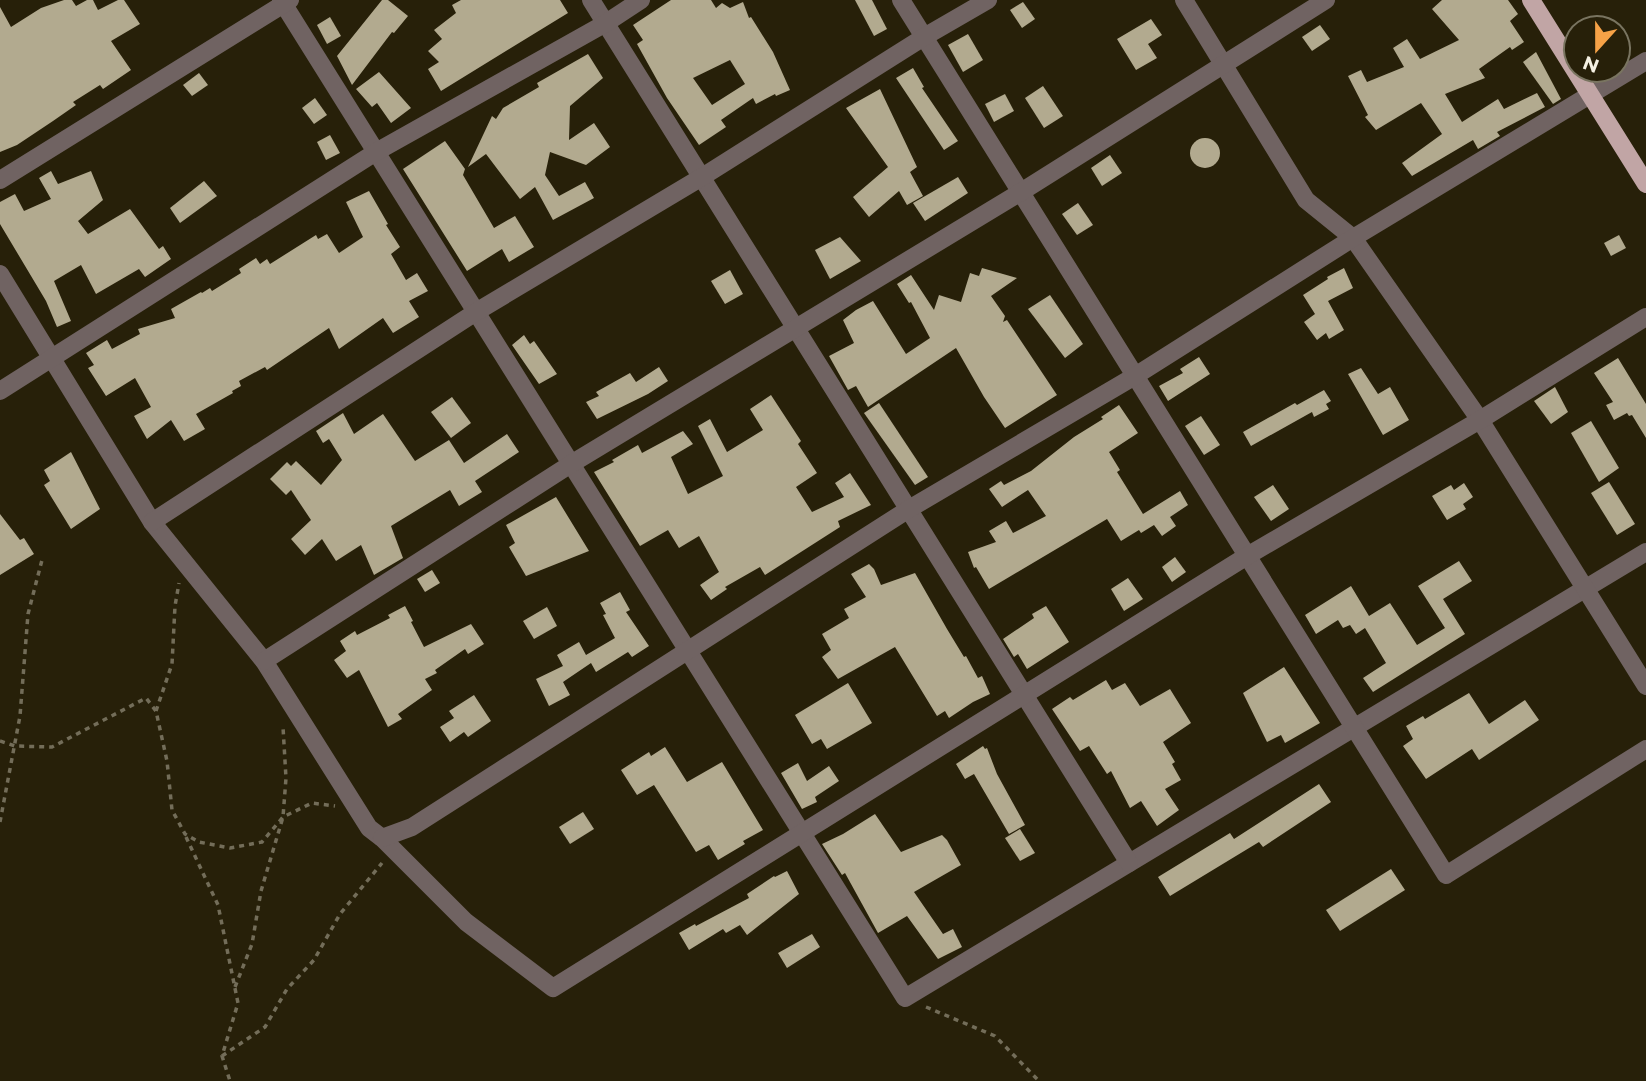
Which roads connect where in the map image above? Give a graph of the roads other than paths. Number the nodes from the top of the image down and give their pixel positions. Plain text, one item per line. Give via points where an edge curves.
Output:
1 (592, 0) edge
2 (641, 0) edge
3 (901, 0) edge
4 (988, 0) edge
5 (1184, 0) edge
6 (1326, 0) edge
7 (1531, 0) edge
8 (285, 1) edge
9 (606, 23) junction
10 (924, 37) junction
11 (1646, 61) edge
12 (1224, 63) junction
13 (1591, 95) junction
14 (376, 152) junction
15 (702, 177) junction
16 (0, 180) edge
17 (1646, 184) edge
18 (1021, 192) junction
19 (1353, 238) junction
20 (0, 274) edge
21 (476, 312) junction
22 (1646, 317) edge
23 (796, 329) junction
24 (53, 358) junction
25 (1135, 376) junction
26 (0, 391) edge
27 (1480, 420) junction
28 (571, 464) junction
29 (909, 509) junction
30 (152, 522) junction
31 (1646, 552) edge
32 (1247, 556) junction
33 (1586, 588) junction
34 (688, 650) junction
35 (264, 661) junction
36 (1646, 687) edge
37 (1025, 695) junction
38 (1354, 728) junction
39 (1646, 749) edge
40 (802, 832) junction
41 (388, 844) junction
42 (1129, 863) junction

1 - 9 street
2 - 9 street
3 - 10 street
4 - 10 street
5 - 12 street
6 - 12 street
7 - 13 main road
8 - 14 street
8 - 16 street
9 - 14 street
9 - 15 street
10 - 15 street
10 - 18 street
11 - 13 street
12 - 18 street
12 - 19 street via 1306,200
13 - 17 main road
13 - 19 street
14 - 21 street
14 - 24 street
15 - 21 street
15 - 23 street
18 - 23 street
18 - 25 street
19 - 25 street
19 - 27 street
20 - 24 street
21 - 28 street
21 - 30 street
22 - 27 street
23 - 28 street
23 - 29 street
24 - 26 street
24 - 30 street
25 - 29 street
25 - 32 street
27 - 32 street
27 - 33 street
28 - 34 street
28 - 35 street
29 - 34 street
29 - 37 street
30 - 35 street
31 - 33 street
32 - 37 street
32 - 38 street
33 - 36 street
33 - 38 street
34 - 40 street
34 - 41 street
35 - 41 street via 369,828
37 - 40 street
37 - 42 street
38 - 39 street via 1446,875
38 - 42 street
40 - 41 street via 553,988 466,922
40 - 42 street via 905,998

